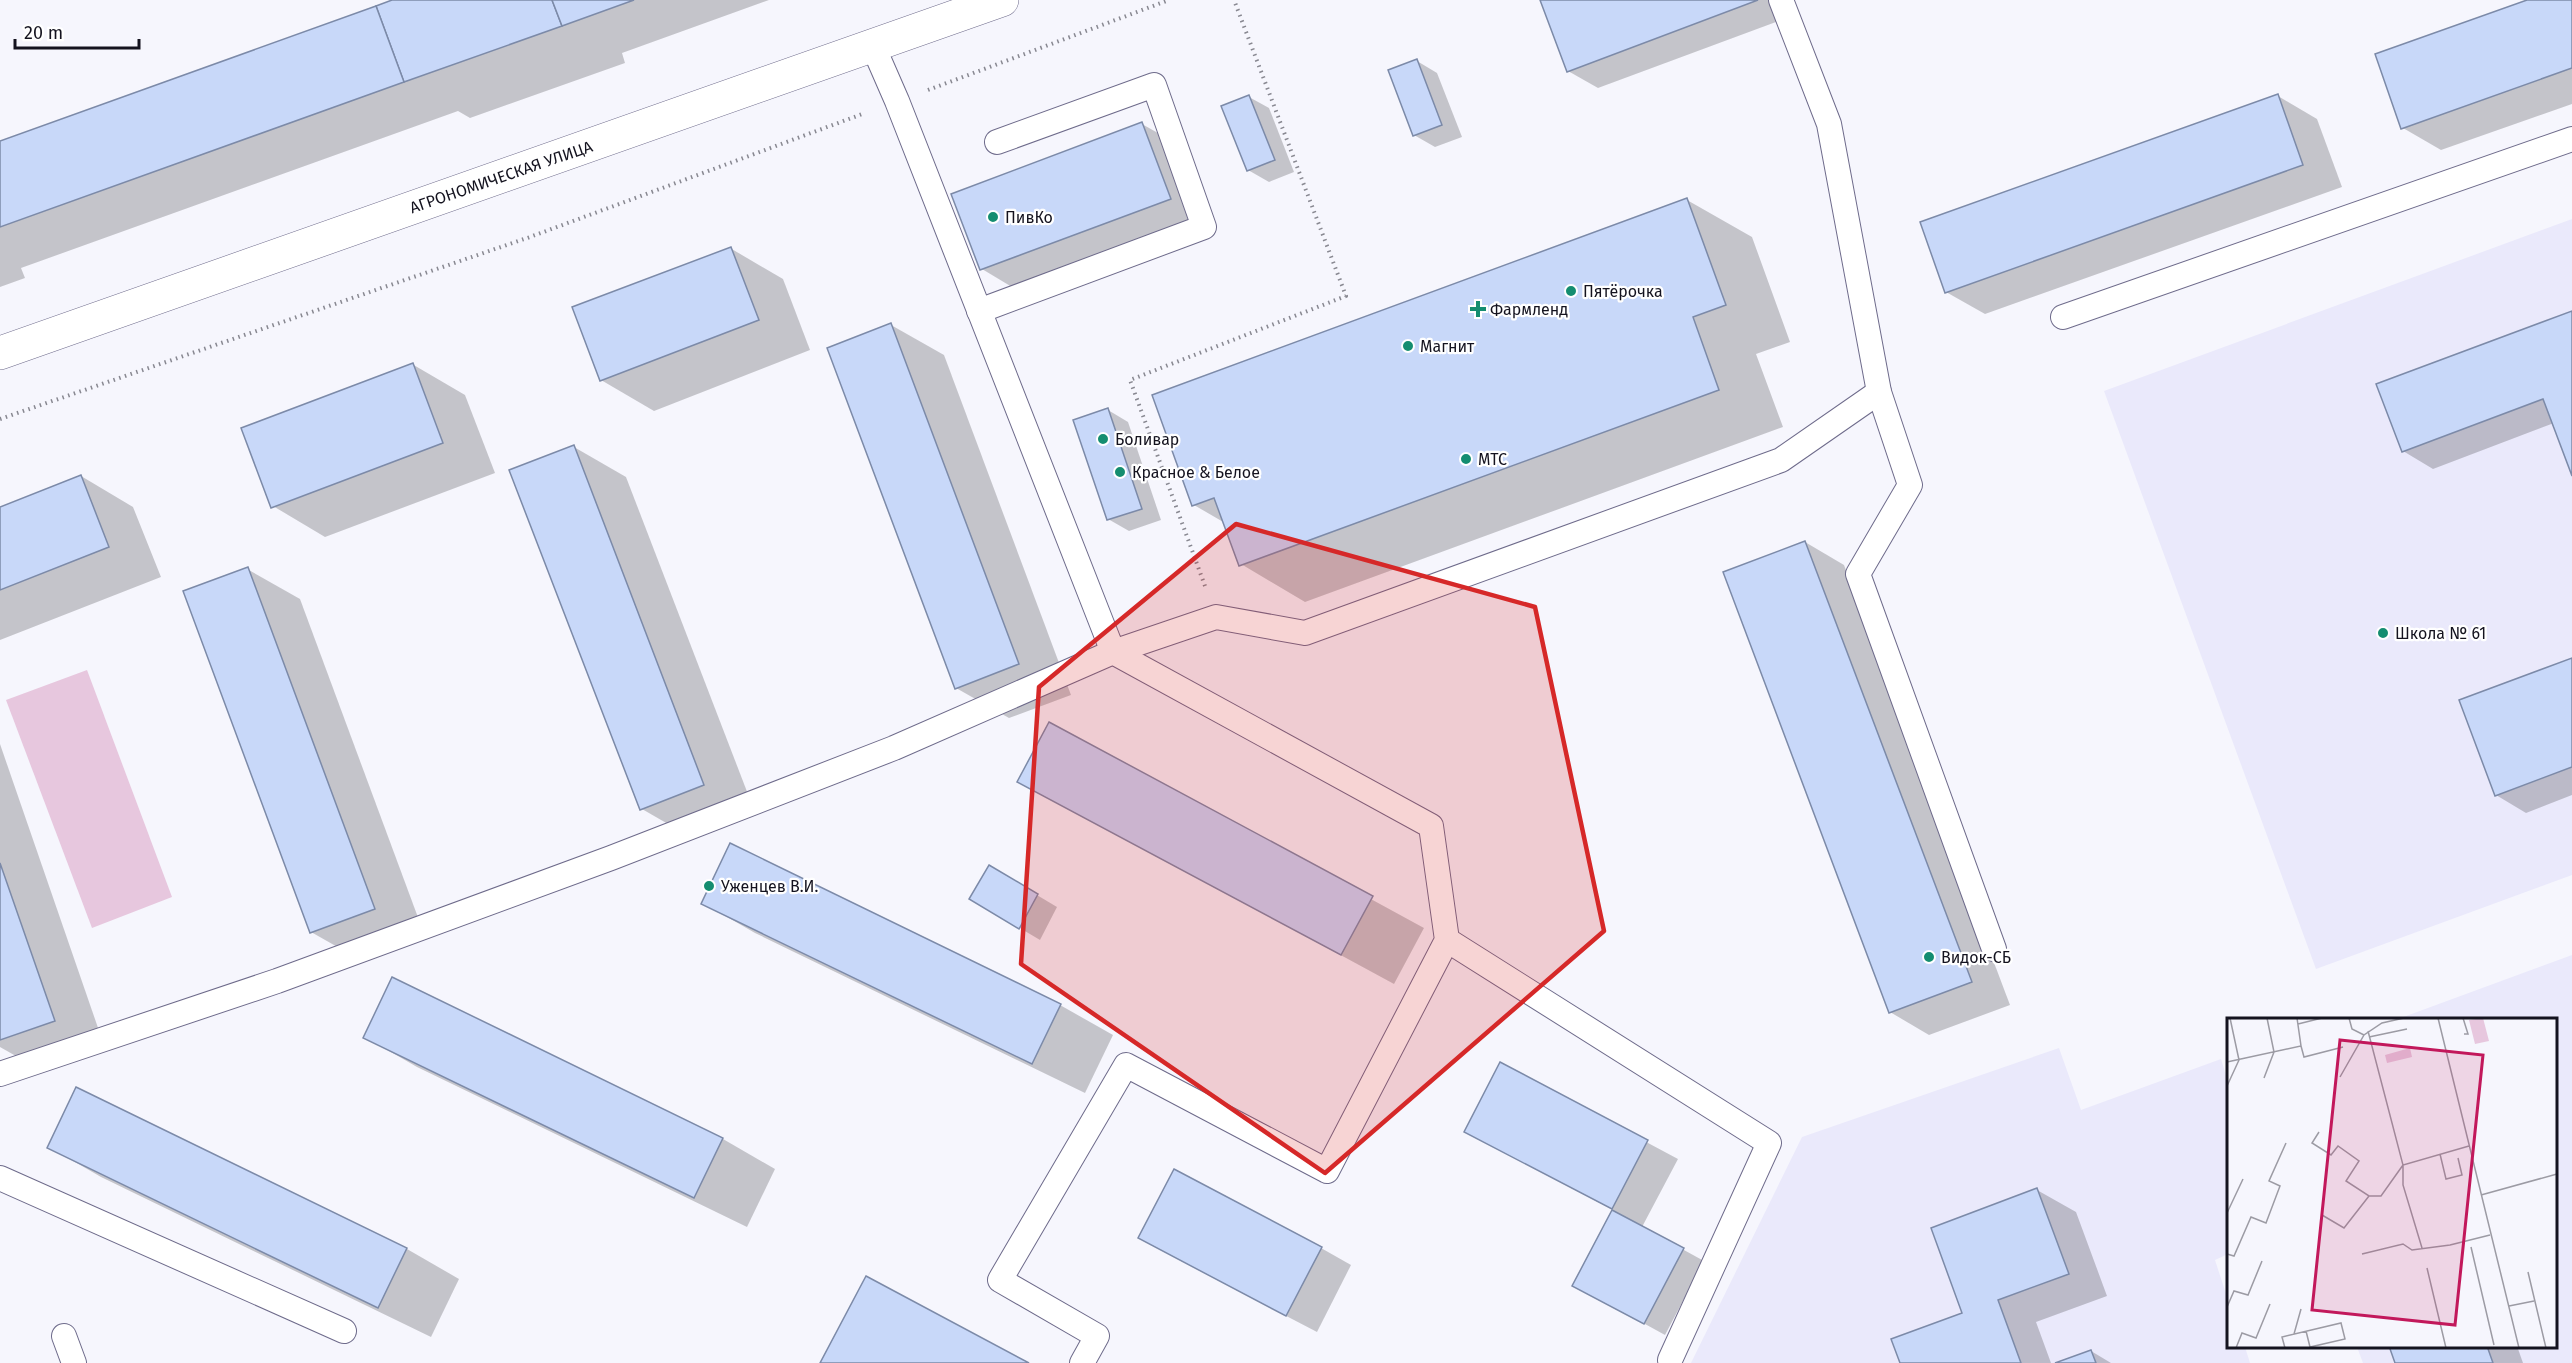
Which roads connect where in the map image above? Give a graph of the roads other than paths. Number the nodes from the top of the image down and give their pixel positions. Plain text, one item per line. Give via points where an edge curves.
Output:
1 (1002, 0) edge
2 (1781, 0) edge
3 (873, 46) junction
4 (2572, 139) edge
5 (997, 142) dead end
6 (979, 311) junction
7 (2063, 317) dead end
8 (0, 353) edge
9 (1879, 392) junction
10 (1113, 652) junction
11 (1447, 940) junction
12 (1994, 949) dead end
13 (0, 1074) edge
14 (0, 1178) edge
15 (344, 1331) dead end
16 (64, 1336) dead end
17 (1670, 1360) dead end
18 (74, 1363) edge
19 (1083, 1363) edge

1 - 3 street, АГРОНОМИЧЕСКАЯ УЛИЦА
2 - 9 lane via 1829,124
3 - 6 lane
3 - 8 street, АГРОНОМИЧЕСКАЯ УЛИЦА
4 - 7 lane
5 - 6 lane via 1154,85 1204,227
6 - 10 lane
9 - 10 lane via 1781,460 1305,633 1216,617
9 - 12 lane via 1910,485 1858,574
10 - 11 lane via 1431,826
10 - 13 lane via 894,748 611,858 277,981
11 - 17 lane via 1769,1143
11 - 19 lane via 1327,1171 1126,1065 1000,1280 1097,1336
14 - 15 lane
16 - 18 lane

